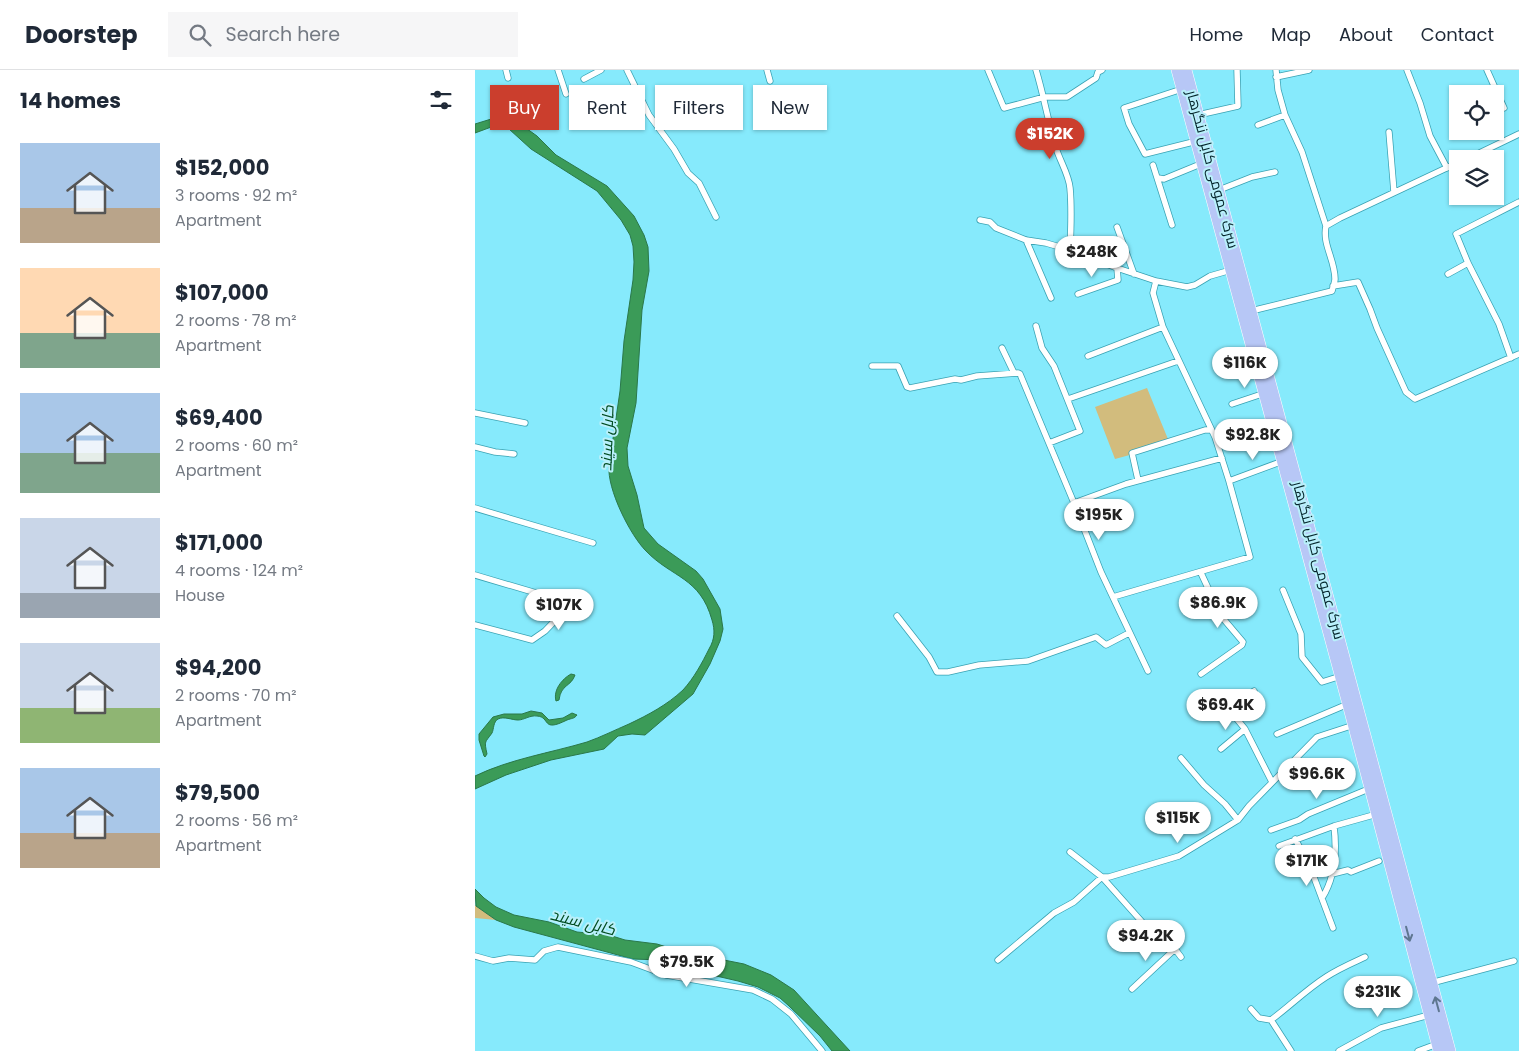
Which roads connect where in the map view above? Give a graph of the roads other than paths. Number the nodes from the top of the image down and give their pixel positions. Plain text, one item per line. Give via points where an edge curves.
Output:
1 (506, 70) edge
2 (558, 70) edge
3 (601, 70) edge
4 (627, 70) edge
5 (767, 70) edge
6 (988, 70) edge
7 (1036, 70) edge
8 (1102, 70) edge
9 (1177, 70) edge
10 (1186, 70) edge
11 (1237, 70) edge
12 (1308, 70) edge
13 (1407, 70) edge
14 (1487, 70) edge
15 (1276, 73) edge
16 (508, 78) dead end
17 (583, 79) dead end
18 (769, 81) dead end
19 (1182, 90) junction
20 (566, 94) dead end
21 (1045, 97) junction
22 (1505, 108) dead end
23 (1199, 115) junction
24 (1285, 115) junction
25 (1258, 125) dead end
26 (1389, 132) dead end
27 (1519, 134) edge
28 (1197, 141) junction
29 (1486, 150) edge
30 (1203, 163) junction
31 (1153, 165) dead end
32 (1447, 168) joint
33 (1275, 172) dead end
34 (1158, 178) junction
35 (1219, 190) junction
36 (1394, 192) junction
37 (1519, 202) edge
38 (716, 217) dead end
39 (980, 220) dead end
40 (1172, 224) dead end
41 (1326, 226) junction
42 (1117, 227) dead end
43 (1026, 240) junction
44 (1070, 250) junction
45 (1468, 263) junction
46 (1117, 268) junction
47 (1231, 270) junction
48 (1134, 274) junction
49 (1448, 274) dead end
50 (1156, 281) junction
51 (1333, 286) junction
52 (1078, 294) dead end
53 (1051, 298) dead end
54 (1247, 313) junction
55 (1036, 326) dead end
56 (1163, 327) junction
57 (1002, 348) dead end
58 (1519, 354) edge
59 (1088, 356) dead end
60 (1511, 358) junction
61 (1178, 361) junction
62 (872, 366) dead end
63 (1014, 373) junction
64 (1265, 393) junction
65 (1068, 399) junction
66 (1232, 404) dead end
67 (475, 413) edge
68 (525, 423) dead end
69 (1211, 430) junction
70 (1049, 443) junction
71 (475, 447) edge
72 (514, 454) dead end
73 (1222, 458) junction
74 (1283, 461) junction
75 (1138, 480) junction
76 (1229, 481) junction
77 (1074, 503) junction
78 (475, 508) edge
79 (593, 543) dead end
80 (1201, 573) junction
81 (475, 575) edge
82 (1283, 590) dead end
83 (1113, 597) junction
84 (897, 616) dead end
85 (475, 625) edge
86 (1129, 632) junction
87 (1148, 670) dead end
88 (1201, 674) dead end
89 (1341, 676) junction
90 (1254, 690) dead end
91 (1219, 698) dead end
92 (1348, 704) junction
93 (1227, 707) junction
94 (1354, 725) junction
95 (1245, 729) junction
96 (1277, 734) dead end
97 (1221, 749) dead end
98 (1181, 758) dead end
99 (1272, 782) junction
100 (1371, 788) junction
101 (1377, 814) junction
102 (1238, 820) junction
103 (1334, 826) junction
104 (1271, 830) dead end
105 (1295, 839) junction
106 (1279, 846) dead end
107 (1070, 852) dead end
108 (1379, 861) dead end
109 (1332, 874) junction
110 (1101, 877) junction
111 (1322, 898) junction
112 (1143, 924) junction
113 (1333, 928) dead end
114 (1122, 947) dead end
115 (1175, 949) junction
116 (475, 956) edge
117 (1181, 957) dead end
118 (1365, 957) dead end
119 (998, 960) dead end
120 (1514, 960) dead end
121 (1427, 985) junction
122 (1132, 989) dead end
123 (1251, 1009) dead end
124 (1429, 1015) junction
125 (1271, 1020) junction
126 (1438, 1047) edge
127 (822, 1051) edge
128 (1291, 1051) edge
129 (1339, 1051) edge
130 (1418, 1051) edge
131 (1450, 1051) edge

1 - 16 street
2 - 20 street
3 - 17 street
4 - 38 street via 649,115 688,173 699,183
5 - 18 street
6 - 21 street via 1003,108
7 - 21 street
8 - 21 street via 1096,78 1067,97
9 - 19 highway, سرک عمومی کابل ننگرهار
10 - 23 highway, سرک عمومی کابل ننگرهار
11 - 23 street via 1238,106
12 - 15 street
13 - 32 street via 1431,136
14 - 22 street
15 - 24 street
19 - 28 highway, سرک عمومی کابل ننگرهار
19 - 28 street via 1124,108 1145,154
21 - 44 street via 1049,123 1070,186
23 - 35 highway, سرک عمومی کابل ننگرهار
24 - 25 street
24 - 41 street via 1302,152
26 - 36 street
27 - 29 street
28 - 30 highway, سرک عمومی کابل ننگرهار
30 - 34 street via 1164,179
30 - 47 highway, سرک عمومی کابل ننگرهار
31 - 34 street
32 - 36 street
33 - 35 street
34 - 40 street
35 - 54 highway, سرک عمومی کابل ننگرهار
36 - 41 street
37 - 45 street via 1456,234
39 - 43 street
41 - 51 street via 1324,235 1332,261
42 - 48 street
43 - 44 street
43 - 53 street
44 - 46 street
45 - 49 street
45 - 60 street via 1499,324
46 - 48 street
46 - 52 street via 1118,280
47 - 50 street via 1187,287
47 - 54 highway, سرک عمومی کابل ننگرهار
48 - 50 street
50 - 56 street via 1153,293
51 - 54 street via 1332,291
51 - 60 street via 1357,282 1406,392 1415,399
54 - 64 highway, سرک عمومی کابل ننگرهار
54 - 121 highway, سرک عمومی کابل ننگرهار
55 - 65 street via 1042,348 1054,366
56 - 59 street
56 - 61 street
57 - 63 street
58 - 60 street
61 - 65 street
61 - 69 street
62 - 63 street via 898,366 910,388
63 - 70 street via 1019,374
64 - 66 street
64 - 74 highway, سرک عمومی کابل ننگرهار
65 - 70 street via 1080,431
67 - 68 street
69 - 73 street
69 - 75 street via 1132,453
70 - 77 street
71 - 72 street
73 - 75 street
73 - 76 street
74 - 76 street
74 - 89 highway, سرک عمومی کابل ننگرهار
75 - 77 street
76 - 80 street via 1250,558
77 - 83 street
78 - 79 street
80 - 83 street
80 - 88 street via 1221,616 1243,642
81 - 85 street via 574,604 532,640
82 - 89 street via 1301,634 1301,657 1322,682
83 - 86 street
84 - 86 street via 937,672 1027,661 1096,637 1106,645
86 - 87 street
89 - 92 highway, سرک عمومی کابل ننگرهار
90 - 93 street
91 - 93 street
92 - 94 highway, سرک عمومی کابل ننگرهار
92 - 96 street
93 - 95 street
94 - 99 street via 1317,737
94 - 100 highway, سرک عمومی کابل ننگرهار
95 - 97 street
95 - 99 street
98 - 102 street
99 - 102 street
100 - 101 highway, سرک عمومی کابل ننگرهار
100 - 104 street
101 - 103 street
101 -> 121 highway, سرک عمومی کابل ننگرهار
102 - 110 street via 1179,856
103 - 105 street
103 - 109 street via 1337,849
105 - 106 street
105 - 111 street
107 - 110 street
108 - 109 street via 1351,872
109 - 111 street
110 - 112 street
110 - 119 street via 1074,902 1054,914
111 - 113 street
112 - 114 street
112 - 115 street via 1160,943
115 - 117 street
115 - 122 street
116 - 127 street via 493,961 509,958 535,960 544,951 558,947 631,962 666,975 753,990 772,999 791,1014
118 - 125 street via 1328,976
120 - 121 street
121 - 124 highway, سرک عمومی کابل ننگرهار
131 -> 121 highway, سرک عمومی کابل ننگرهار
123 - 125 street via 1259,1018
124 - 126 highway, سرک عمومی کابل ننگرهار
124 - 129 street via 1381,1028
125 - 128 street
126 - 130 street

